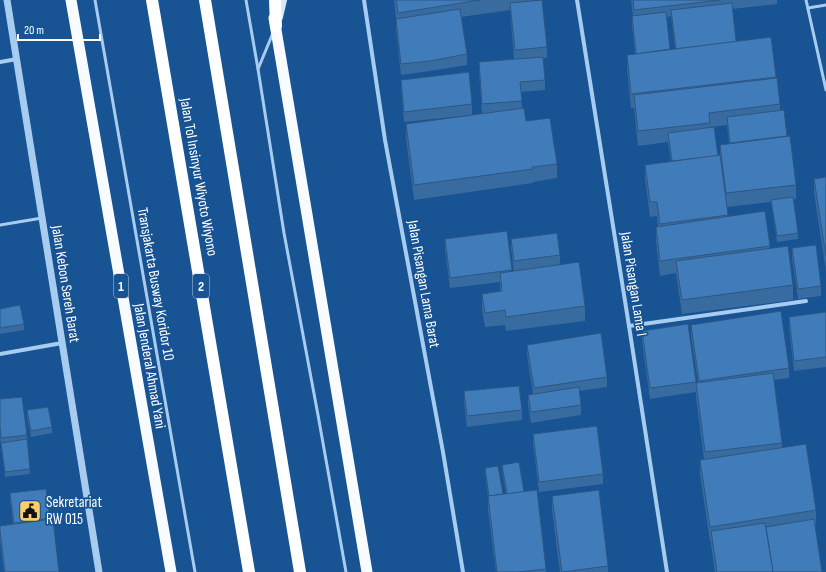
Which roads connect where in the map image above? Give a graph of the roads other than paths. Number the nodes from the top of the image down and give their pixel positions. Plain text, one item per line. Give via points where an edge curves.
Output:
1 (7, 0) edge
2 (71, 0) edge
3 (95, 0) edge
4 (152, 0) edge
5 (205, 0) edge
6 (246, 0) edge
7 (270, 0) edge
8 (275, 0) edge
9 (283, 0) edge
10 (364, 0) edge
11 (577, 0) edge
12 (806, 0) edge
13 (826, 5) edge
14 (808, 8) junction
15 (276, 26) junction
16 (17, 60) junction
17 (0, 62) edge
18 (258, 69) junction
19 (826, 90) edge
20 (42, 218) junction
21 (0, 225) edge
22 (806, 301) edge
23 (629, 326) junction
24 (62, 343) junction
25 (0, 354) edge
26 (99, 572) edge
27 (171, 572) edge
28 (195, 572) edge
29 (249, 572) edge
30 (300, 572) edge
31 (346, 572) edge
32 (367, 572) edge
33 (463, 572) edge
34 (667, 572) edge

1 - 16 street, Jalan Kebon Sereh Barat
2 - 27 highway, Jalan Jenderal Ahmad Yani / 1
3 - 28 lane, Transjakarta Busway Koridor 10
4 - 29 highway, Jalan Tol Insinyur Wiyoto Wiyono / 2
5 - 30 highway
6 - 18 lane
7 - 15 highway
8 - 15 highway
9 - 15 main road
10 - 33 street, Jalan Pisangan Lama Barat via 385,140
11 - 23 street, Jalan Pisangan Lama I
12 - 14 lane
13 - 14 lane
14 - 19 lane
15 - 18 lane
15 - 32 highway
16 - 17 street
16 - 20 street, Jalan Kebon Sereh Barat
18 - 31 lane via 284,233
20 - 21 lane
20 - 24 street, Jalan Kebon Sereh Barat
22 - 23 street
23 - 34 street, Jalan Pisangan Lama I
24 - 25 street
24 - 26 street, Jalan Kebon Sereh Barat

